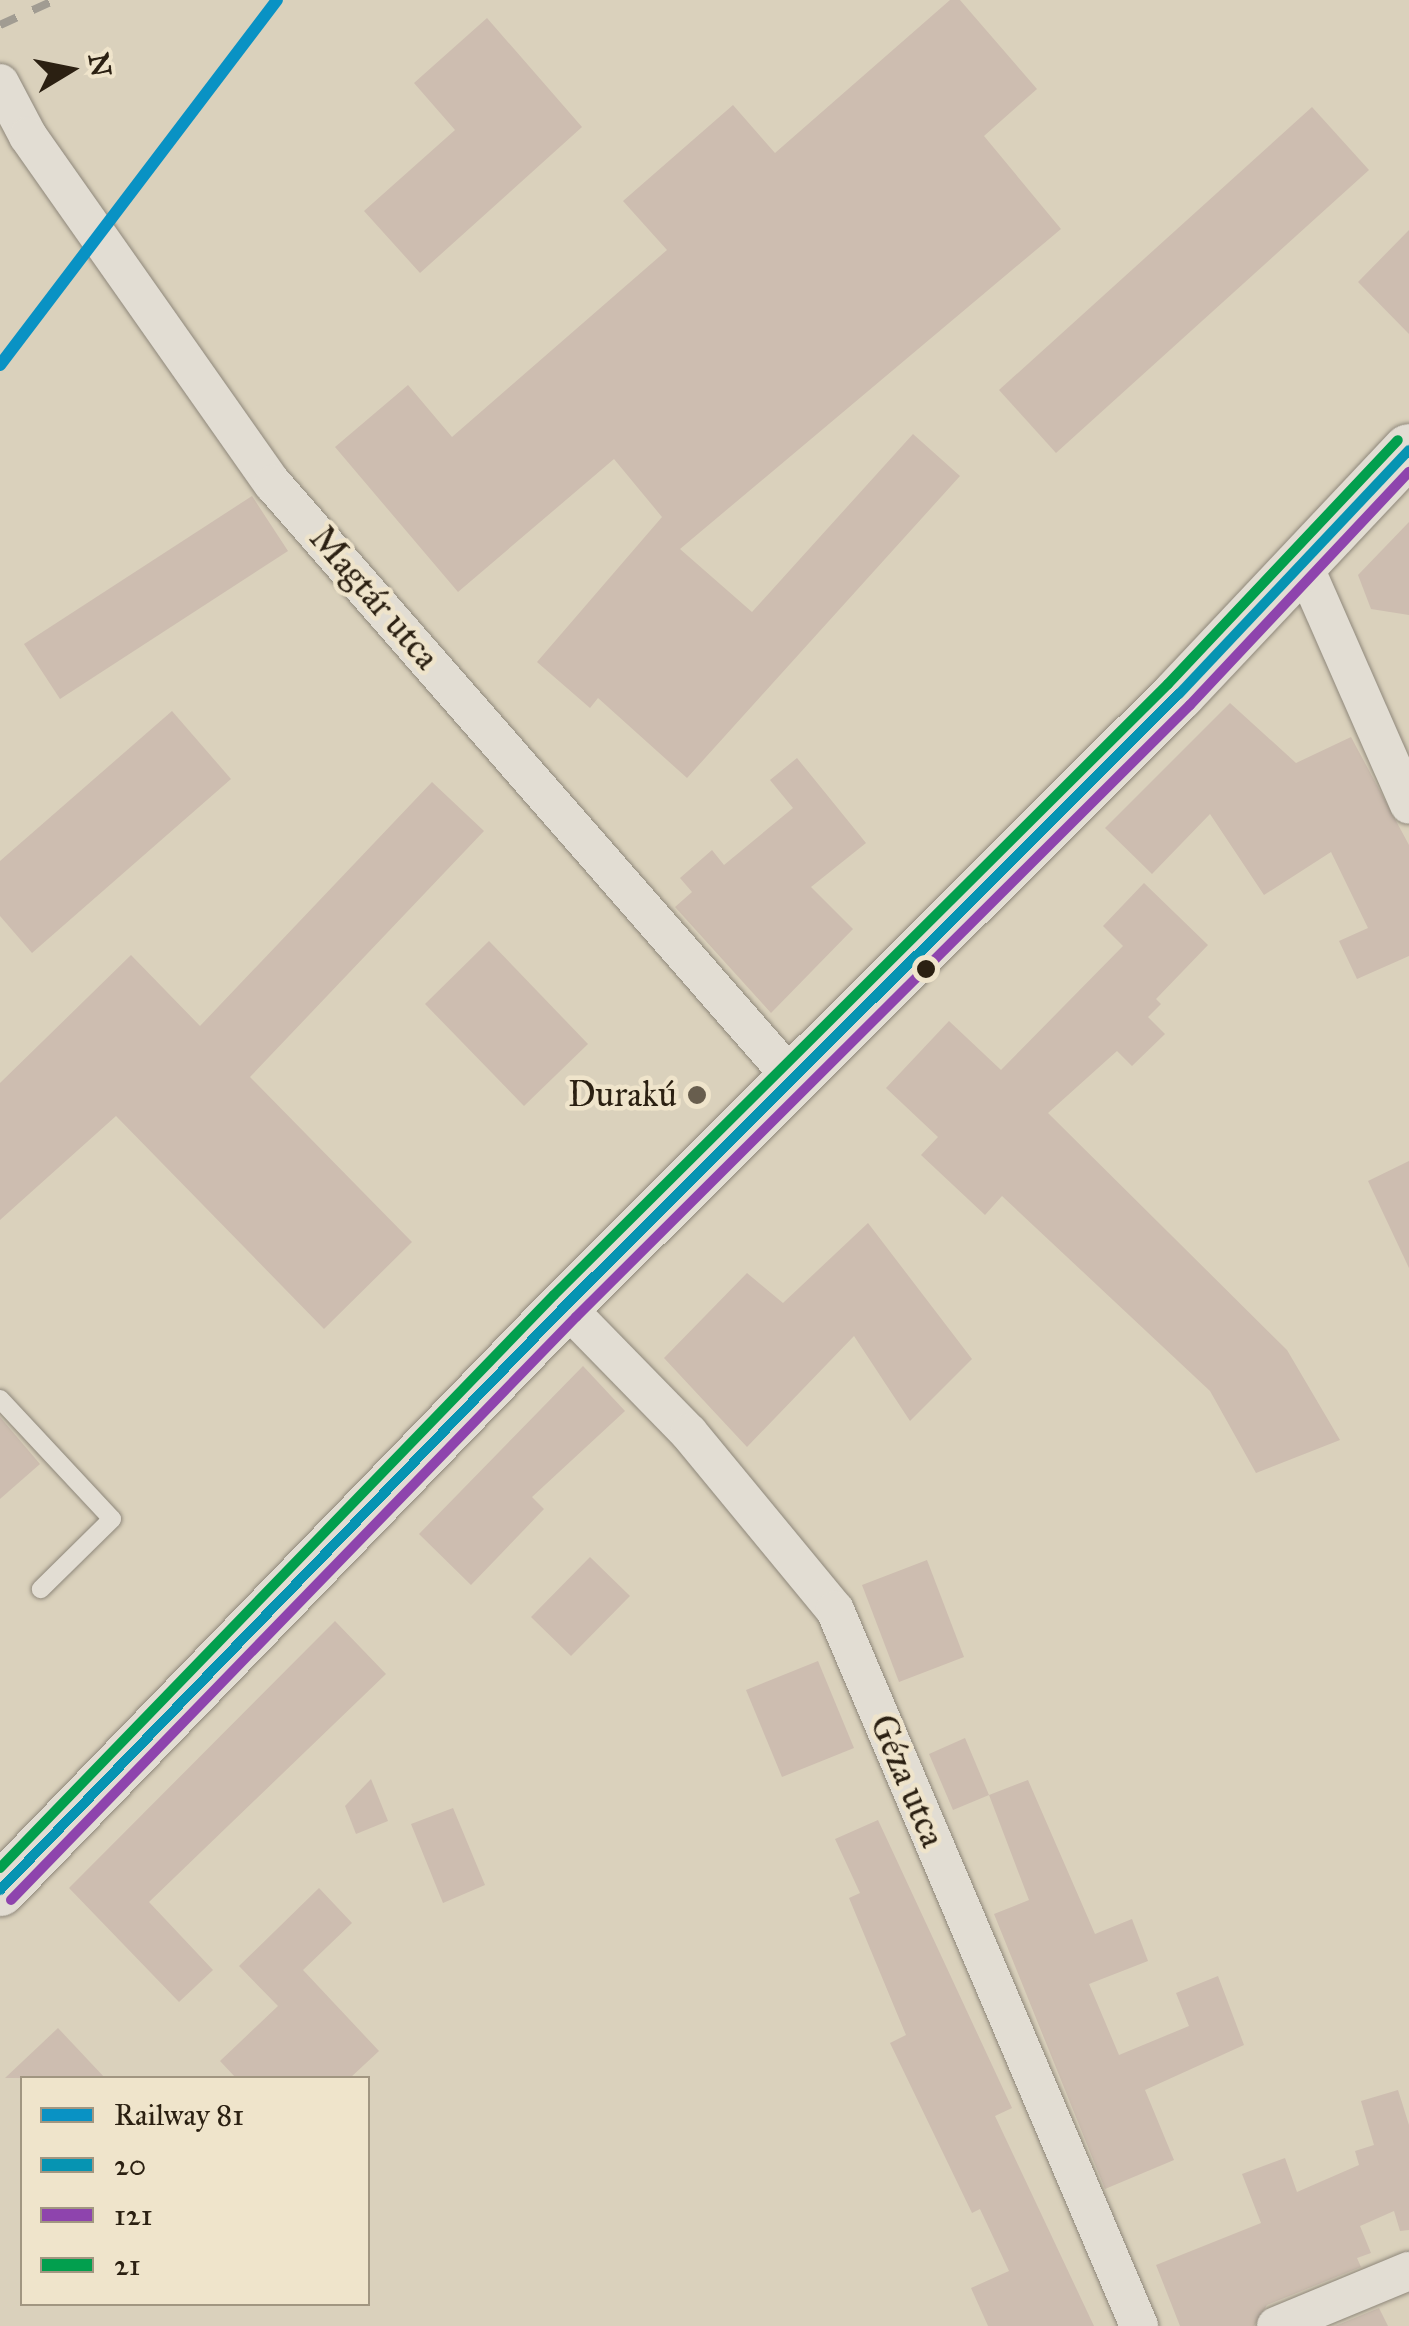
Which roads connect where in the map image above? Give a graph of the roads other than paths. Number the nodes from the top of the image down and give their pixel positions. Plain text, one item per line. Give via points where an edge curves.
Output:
1 (0, 82) edge
2 (1409, 450) edge
3 (1302, 561) junction
4 (1409, 805) edge
5 (793, 1079) junction
6 (565, 1306) junction
7 (0, 1399) edge
8 (41, 1589) dead end
9 (0, 1890) edge
10 (1409, 2270) edge
11 (1139, 2326) edge
12 (1276, 2326) edge

1 - 5 street, Magtár utca via 28,136 273,484
2 - 3 main road
3 - 4 street
3 - 5 main road
5 - 6 main road
6 - 9 main road
6 - 11 street, Géza utca via 690,1432 834,1610
7 - 8 lane via 112,1518
10 - 12 street

